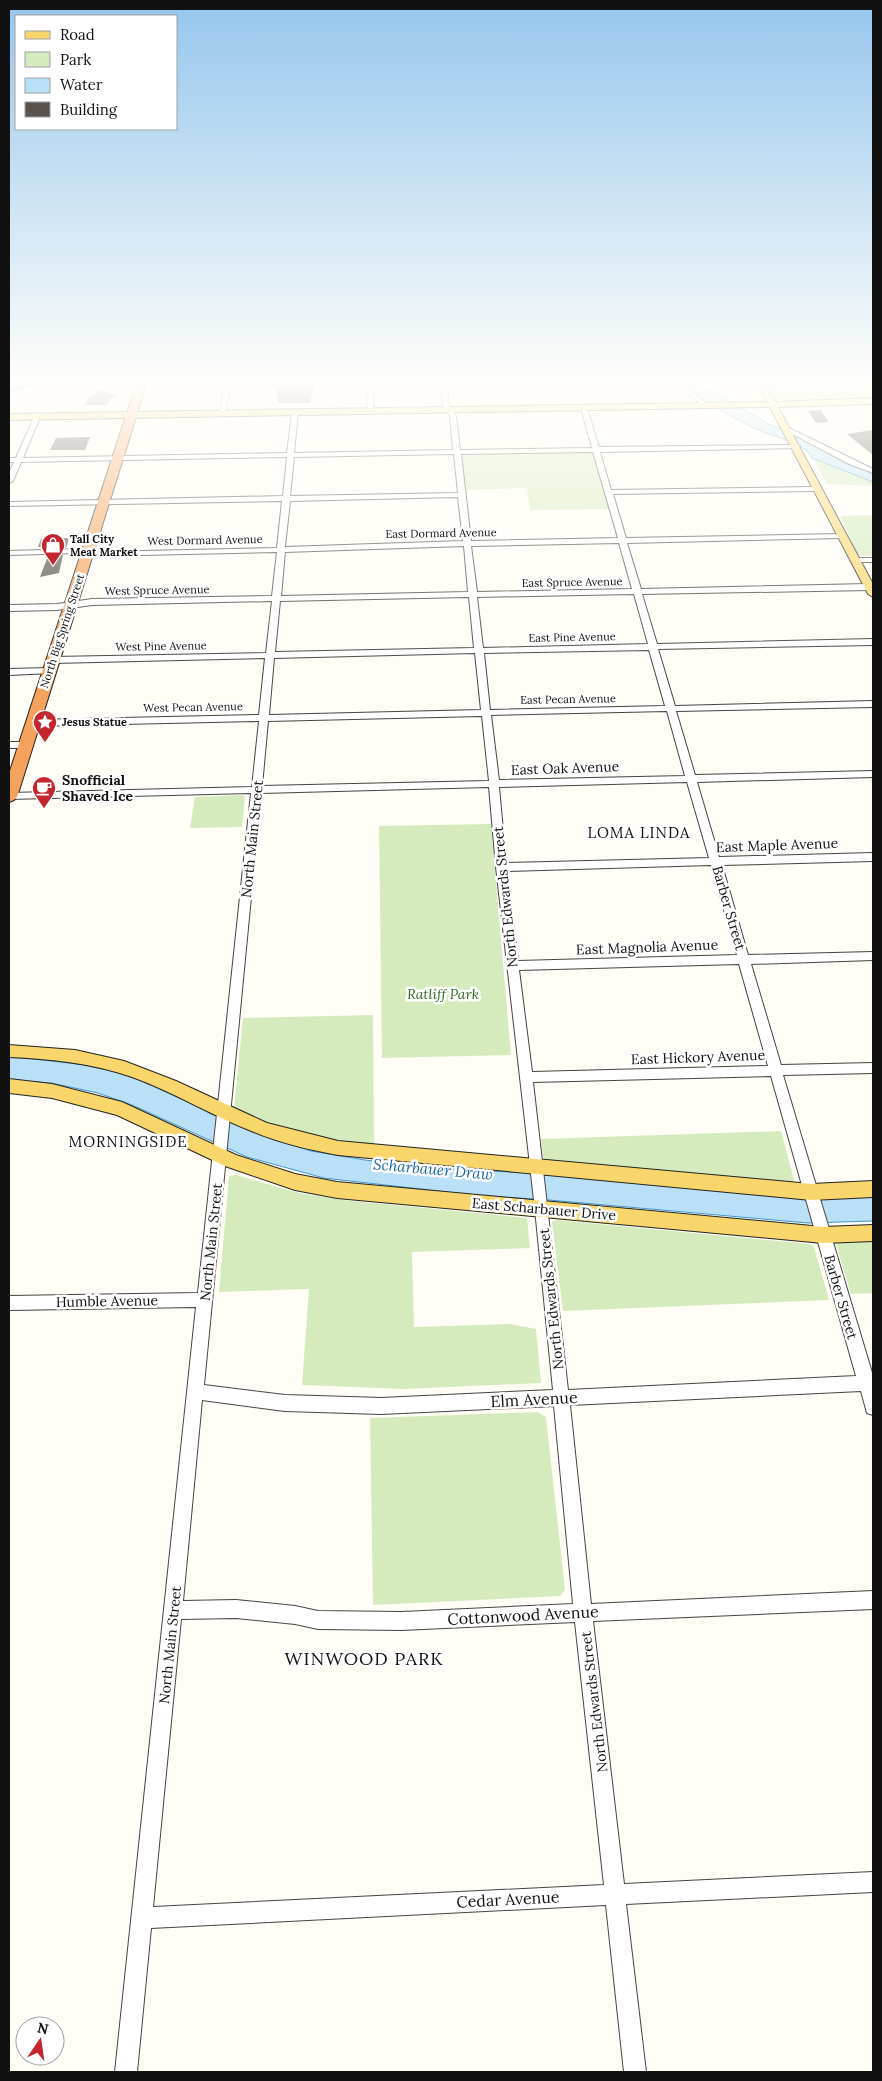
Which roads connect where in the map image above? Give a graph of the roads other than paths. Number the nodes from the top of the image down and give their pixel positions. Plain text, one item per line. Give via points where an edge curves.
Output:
1 (112, 476) edge
2 (289, 476) edge
3 (460, 476) edge
4 (603, 476) edge
5 (810, 476) edge
6 (815, 488) junction
7 (608, 492) junction
8 (462, 495) junction
9 (286, 498) junction
10 (104, 502) junction
11 (9, 504) edge
12 (841, 536) junction
13 (622, 540) junction
14 (468, 543) junction
15 (281, 550) junction
16 (9, 552) edge
17 (87, 552) junction
18 (854, 560) junction
19 (873, 560) edge
20 (871, 591) edge
21 (637, 592) junction
22 (473, 595) junction
23 (276, 599) junction
24 (70, 605) junction
25 (9, 608) edge
26 (873, 642) edge
27 (653, 646) junction
28 (480, 651) junction
29 (271, 655) junction
30 (51, 666) junction
31 (9, 672) edge
32 (873, 704) edge
33 (671, 709) junction
34 (487, 713) junction
35 (264, 718) junction
36 (33, 724) junction
37 (9, 745) edge
38 (26, 745) junction
39 (873, 774) edge
40 (692, 779) junction
41 (494, 784) junction
42 (257, 790) junction
43 (9, 797) edge
44 (873, 857) edge
45 (715, 861) junction
46 (501, 867) junction
47 (873, 956) edge
48 (744, 959) junction
49 (512, 966) junction
50 (9, 1051) edge
51 (873, 1068) edge
52 (776, 1070) junction
53 (524, 1077) junction
54 (9, 1086) edge
55 (224, 1111) junction
56 (220, 1157) junction
57 (536, 1166) junction
58 (873, 1189) edge
59 (810, 1192) junction
60 (542, 1209) junction
61 (873, 1233) edge
62 (823, 1235) junction
63 (205, 1300) junction
64 (9, 1303) edge
65 (870, 1383) edge
66 (196, 1392) junction
67 (561, 1397) junction
68 (873, 1408) edge
69 (873, 1600) edge
70 (174, 1610) junction
71 (583, 1612) junction
72 (873, 1882) edge
73 (616, 1895) junction
74 (142, 1918) junction
75 (126, 2072) edge
76 (635, 2072) edge

1 - 10 highway, North Big Spring Street
2 - 9 street, North Main Street
3 - 8 street, North Edwards Street
4 - 7 street, Barber Street
5 - 6 main road
6 - 7 street
6 - 12 main road
7 - 13 street, Barber Street
8 - 9 street
8 - 14 street, North Edwards Street
9 - 10 street
9 - 15 street, North Main Street
10 - 11 street
10 - 17 highway, North Big Spring Street
12 - 13 street, East Dormard Avenue
12 - 18 main road
13 - 14 street, East Dormard Avenue
13 - 21 street, Barber Street
14 - 15 street, East Dormard Avenue
14 - 22 street, North Edwards Street
15 - 17 street, West Dormard Avenue
15 - 23 street, North Main Street
16 - 17 street, West Dormard Avenue
17 - 24 highway, North Big Spring Street
18 - 19 street
18 - 20 main road
20 - 21 street, East Spruce Avenue
21 - 22 street, East Spruce Avenue
21 - 27 street, Barber Street
22 - 23 street, East Spruce Avenue
22 - 28 street, North Edwards Street
23 - 24 street, West Spruce Avenue
23 - 29 street, North Main Street
24 - 25 street, West Spruce Avenue
24 - 30 highway, North Big Spring Street
26 - 27 street, East Pine Avenue
27 - 28 street, East Pine Avenue
27 - 33 street, Barber Street
28 - 29 street, East Pine Avenue
28 - 34 street, North Edwards Street
29 - 30 street, West Pine Avenue
29 - 35 street, North Main Street
30 - 31 street, West Pine Avenue
30 - 36 highway, North Big Spring Street
32 - 33 street, East Pecan Avenue
33 - 34 street, East Pecan Avenue
33 - 40 street, Barber Street
34 - 35 street, East Pecan Avenue
34 - 41 street, North Edwards Street
35 - 36 street, West Pecan Avenue
35 - 42 street, North Main Street
36 - 38 highway, North Big Spring Street
37 - 38 street
38 - 43 highway, North Big Spring Street
39 - 40 street, East Oak Avenue
40 - 41 street, East Oak Avenue
40 - 45 street, Barber Street
41 - 42 street, East Oak Avenue
41 - 46 street, North Edwards Street
42 - 43 street, East Oak Avenue
42 - 55 street, North Main Street
44 - 45 street, East Maple Avenue
45 - 46 street, East Maple Avenue
45 - 48 street, Barber Street
46 - 49 street, North Edwards Street
47 - 48 street, East Magnolia Avenue
48 - 49 street, East Magnolia Avenue
48 - 52 street, Barber Street
49 - 53 street, North Edwards Street
50 - 55 main road via 62,1054 110,1064 154,1079
51 - 52 street, East Hickory Avenue
52 - 53 street, East Hickory Avenue
52 - 59 street, Barber Street
53 - 57 street, North Edwards Street
54 - 56 main road, East Scharbauer Drive via 70,1094 122,1109
55 - 56 street, North Main Street
55 - 57 main road via 279,1134 325,1146
56 - 60 main road, East Scharbauer Drive via 286,1179 337,1190
56 - 63 street, North Main Street
57 - 59 main road
57 - 60 street, North Edwards Street
58 - 59 main road
59 - 62 street, Barber Street
60 - 62 main road, East Scharbauer Drive
60 - 67 street, North Edwards Street
61 - 62 main road, East Scharbauer Drive
62 - 65 street, Barber Street
63 - 64 street, Humble Avenue
63 - 66 street, North Main Street
65 - 67 street, Elm Avenue
65 - 68 street, Barber Street
66 - 67 street, Elm Avenue via 343,1405 420,1405
66 - 70 street, North Main Street
67 - 71 street, North Edwards Street
69 - 71 street, Cottonwood Avenue
70 - 71 street, Cottonwood Avenue via 236,1609 318,1620 402,1621
70 - 74 street, North Main Street
71 - 73 street, North Edwards Street
72 - 73 street, Cedar Avenue
73 - 74 street, Cedar Avenue
73 - 76 street, North Edwards Street
74 - 75 street, North Main Street

